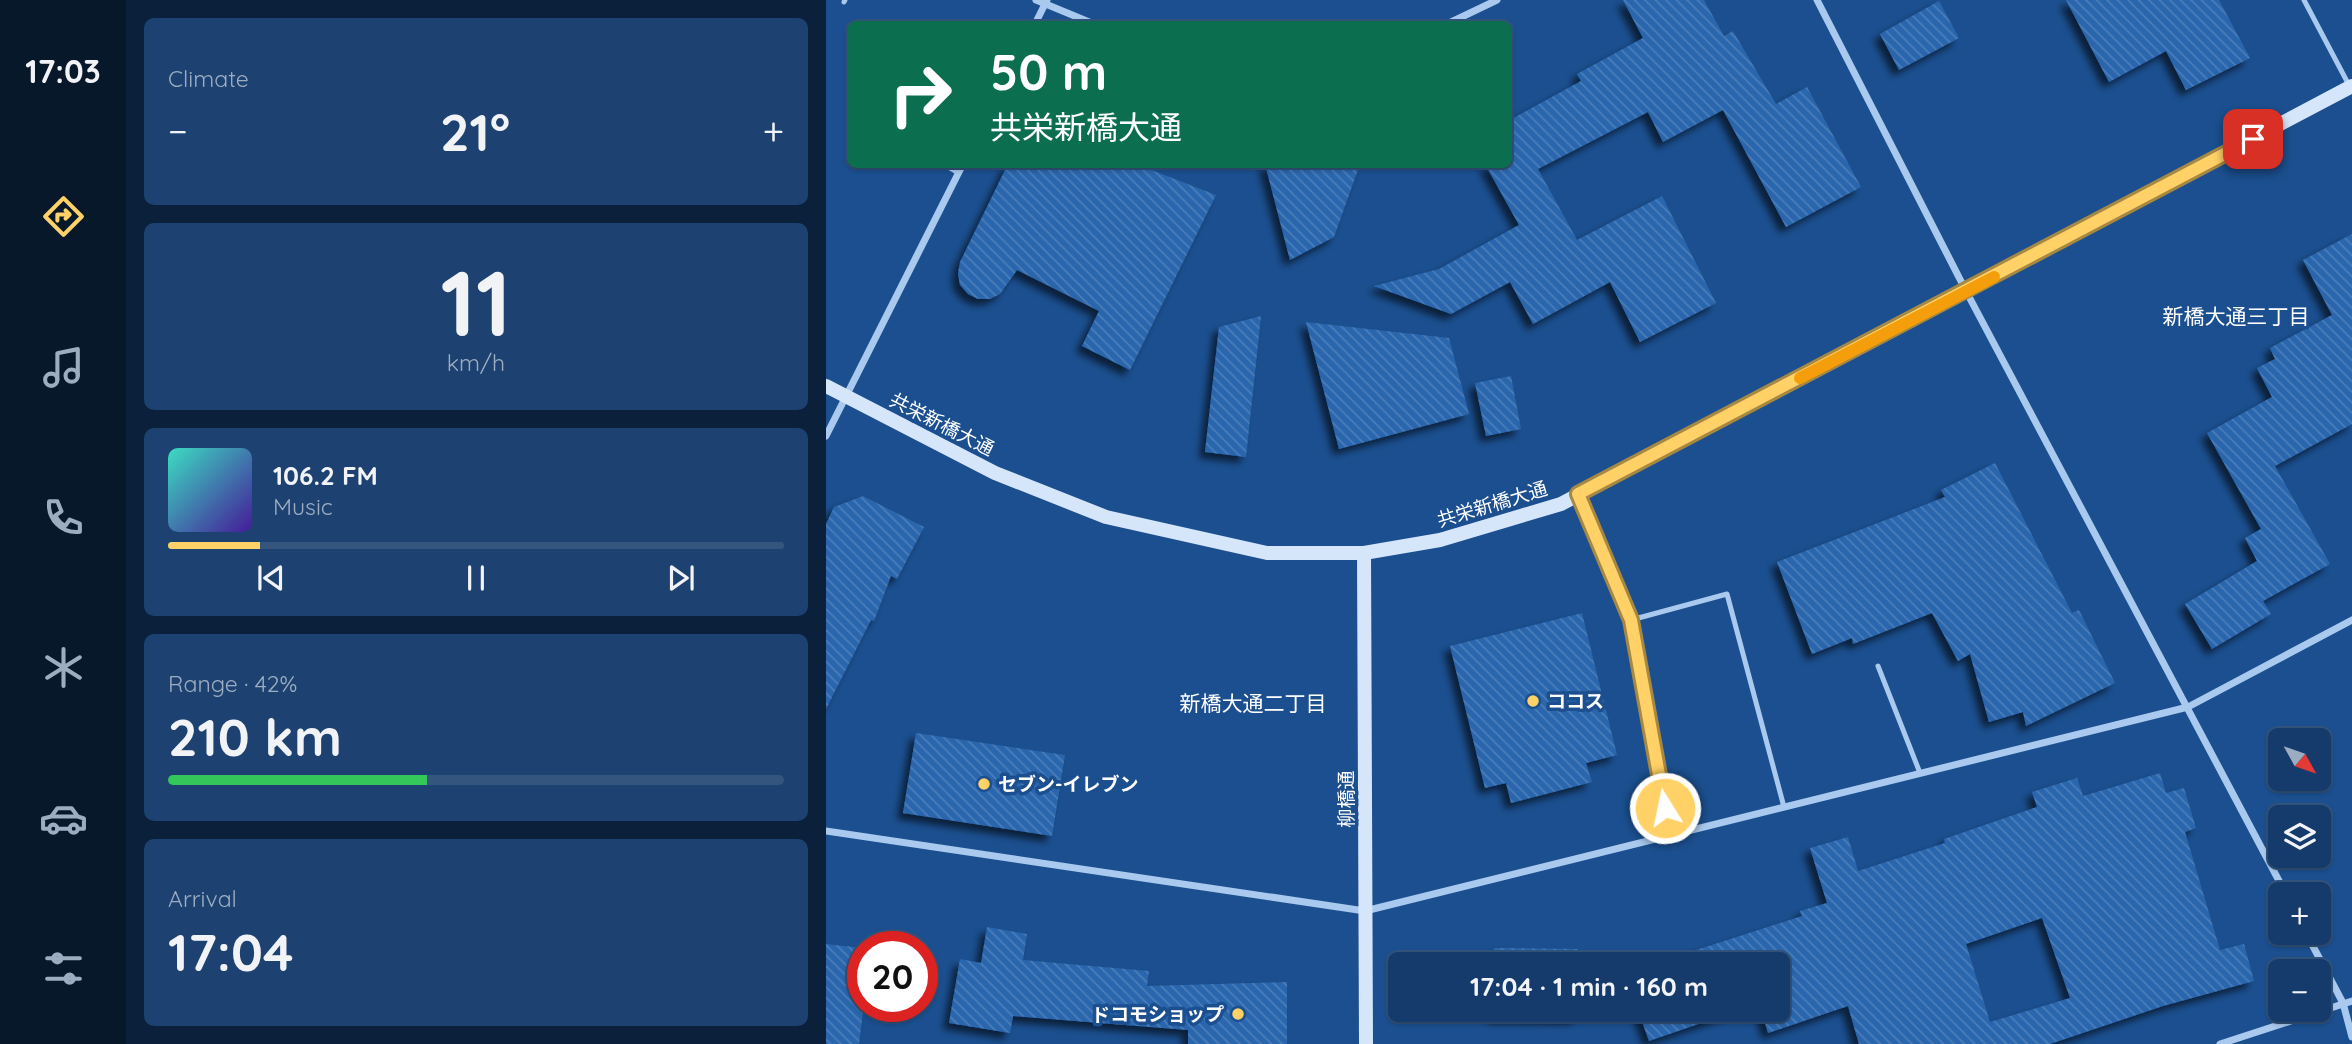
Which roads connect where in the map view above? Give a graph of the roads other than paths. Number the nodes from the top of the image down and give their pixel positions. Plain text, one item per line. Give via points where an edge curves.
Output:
1 (1036, 0) edge
2 (1497, 0) edge
3 (1817, 0) edge
4 (2304, 0) edge
5 (1046, 2) edge
6 (1036, 21) edge
7 (1087, 21) edge
8 (1453, 21) edge
9 (2351, 87) edge
10 (950, 168) edge
11 (961, 168) edge
12 (959, 173) junction
13 (1966, 291) junction
14 (826, 386) edge
15 (846, 396) junction
16 (826, 436) edge
17 (1578, 494) junction
18 (1364, 553) junction
19 (1631, 620) junction
20 (2352, 620) edge
21 (1878, 666) dead end
22 (2188, 706) junction
23 (1920, 773) junction
24 (1784, 807) junction
25 (826, 831) edge
26 (1670, 835) junction
27 (2280, 882) edge
28 (1365, 911) junction
29 (2312, 945) edge
30 (2352, 1001) edge
31 (2343, 1003) junction
32 (2352, 1037) edge
33 (1366, 1044) edge
34 (2220, 1044) edge

1 - 5 street
2 - 8 street
3 - 13 street
4 - 9 lane
5 - 6 street
5 - 7 street
9 - 13 street, 共栄新橋大通
10 - 12 lane
11 - 12 street
12 - 15 street
13 - 17 street, 共栄新橋大通
13 - 22 street
14 - 15 street, 共栄新橋大通
15 - 16 street
15 - 18 street, 共栄新橋大通 via 995,472 1106,517 1267,553
17 - 18 street, 共栄新橋大通 via 1561,504 1440,540
17 - 19 lane
18 - 28 street, 柳橋通
19 - 24 lane via 1727,594
19 - 26 lane
20 - 22 street
21 - 23 lane
22 - 23 street
22 - 27 street
23 - 24 street
24 - 26 street
25 - 28 street
26 - 28 street
28 - 33 street, 柳橋通
29 - 31 street
30 - 31 street
31 - 32 street
31 - 34 street

